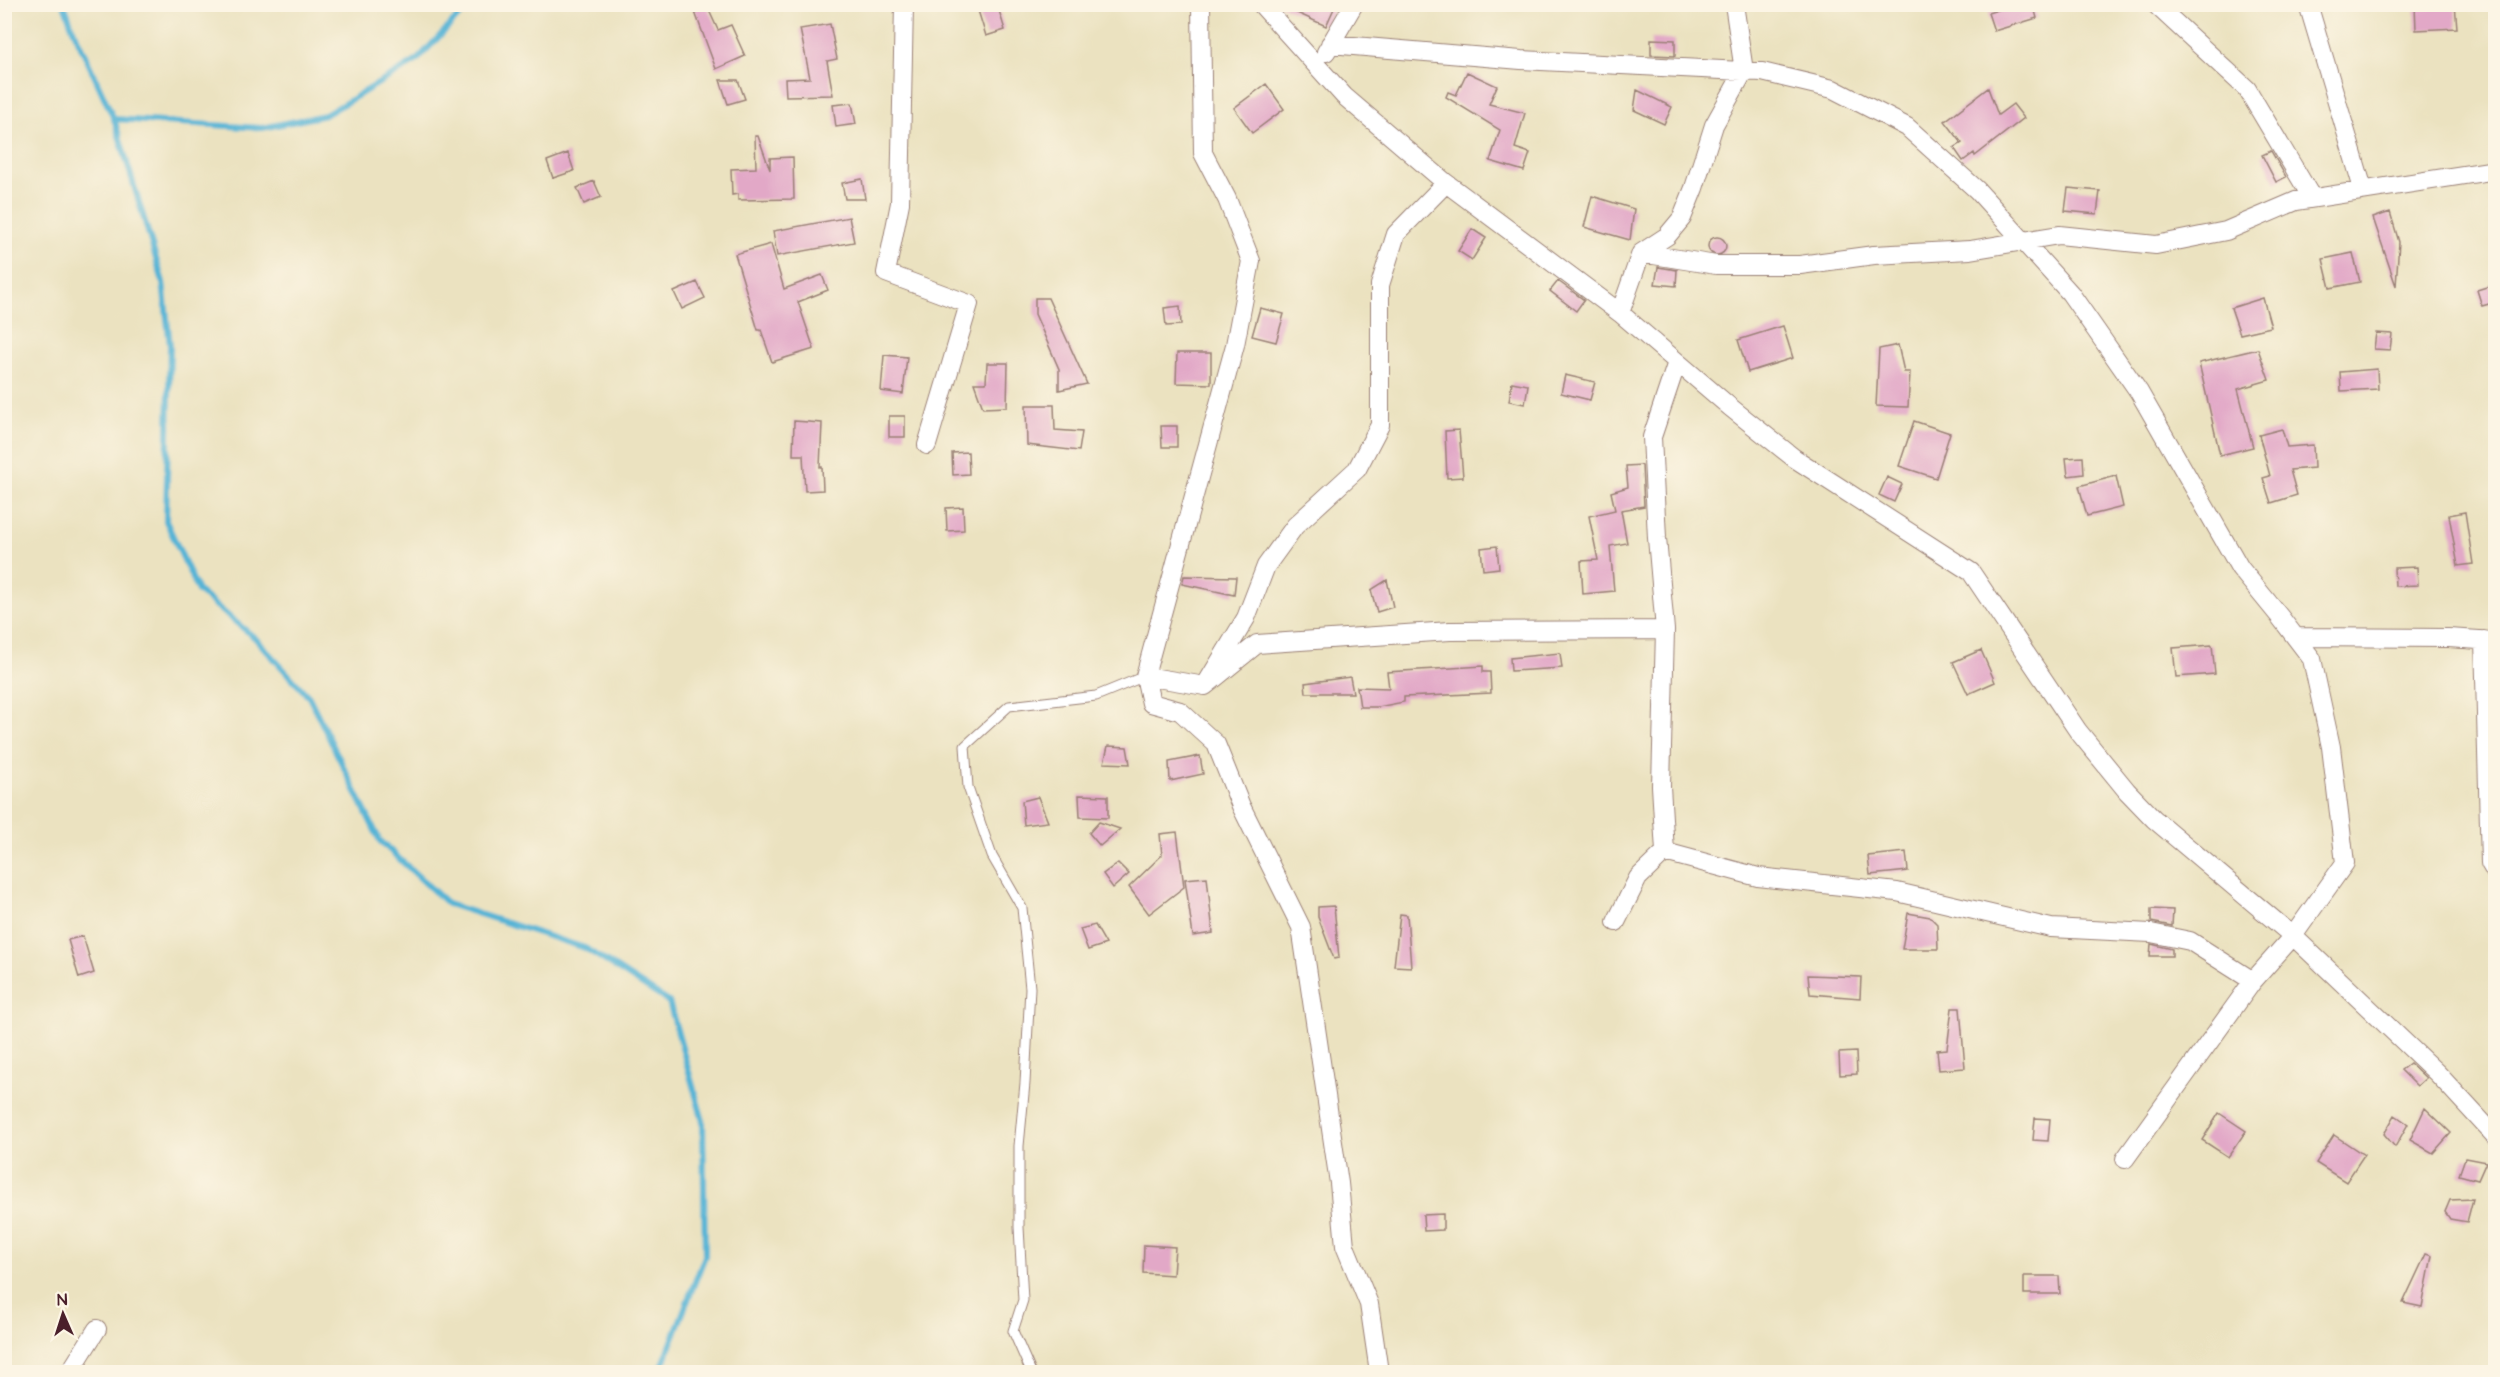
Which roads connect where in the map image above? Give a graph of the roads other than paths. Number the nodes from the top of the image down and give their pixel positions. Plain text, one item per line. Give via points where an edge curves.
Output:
1 (904, 4) edge
2 (1201, 4) edge
3 (1261, 4) edge
4 (1354, 4) edge
5 (1734, 4) edge
6 (2156, 4) edge
7 (2308, 4) edge
8 (1330, 44) junction
9 (1317, 66) junction
10 (1743, 71) junction
11 (2496, 170) edge
12 (1446, 183) junction
13 (2363, 189) junction
14 (2312, 198) junction
15 (2023, 241) junction
16 (1641, 253) junction
17 (1620, 313) junction
18 (1677, 362) junction
19 (927, 445) dead end
20 (1665, 630) junction
21 (2295, 637) junction
22 (2490, 641) edge
23 (1144, 676) junction
24 (1205, 686) junction
25 (1665, 852) junction
26 (2496, 873) edge
27 (1616, 922) dead end
28 (2293, 936) junction
29 (2253, 981) junction
30 (2496, 1137) edge
31 (2126, 1160) dead end
32 (96, 1329) dead end
33 (70, 1372) edge
34 (1031, 1372) edge
35 (1379, 1372) edge

1 - 19 street via 900,203 886,273 969,304
2 - 23 street via 1203,153 1227,199 1251,261 1235,345
3 - 9 street
4 - 8 street
5 - 10 street
6 - 14 street via 2247,89
7 - 13 street
8 - 9 street
8 - 10 street via 1521,60
9 - 12 street via 1344,96
10 - 15 street via 1833,89 1907,127 1977,190
10 - 16 street via 1714,125 1682,218 1667,236
11 - 13 street
12 - 17 street
12 - 24 street via 1396,234 1380,285 1380,425 1357,468 1295,526 1266,566 1246,618
13 - 14 street
14 - 15 street via 2226,231 2156,245 2059,235
15 - 16 street via 1970,250 1874,255 1800,266 1716,265
15 - 21 street via 2070,293 2139,392 2240,568
16 - 17 street
17 - 18 street
18 - 20 street via 1652,437
18 - 28 street via 1794,458 1971,572 2078,731 2127,791 2154,819
20 - 24 street via 1450,631 1257,644
20 - 25 street via 1660,786
21 - 22 street
21 - 28 street via 2312,659 2331,747 2345,863
22 - 26 street via 2490,863
23 - 24 street
23 - 34 lane via 1096,696 1009,706 965,746 968,787 992,856 1022,908 1030,988 1018,1146 1023,1300 1013,1331
23 - 35 street via 1151,703 1180,711 1216,744 1241,806 1301,927 1345,1246 1369,1304
25 - 27 street via 1638,878
25 - 29 street via 1758,877 1897,892 2051,928 2151,933 2190,941
28 - 29 street
28 - 30 street via 2438,1074
29 - 31 street
32 - 33 street

